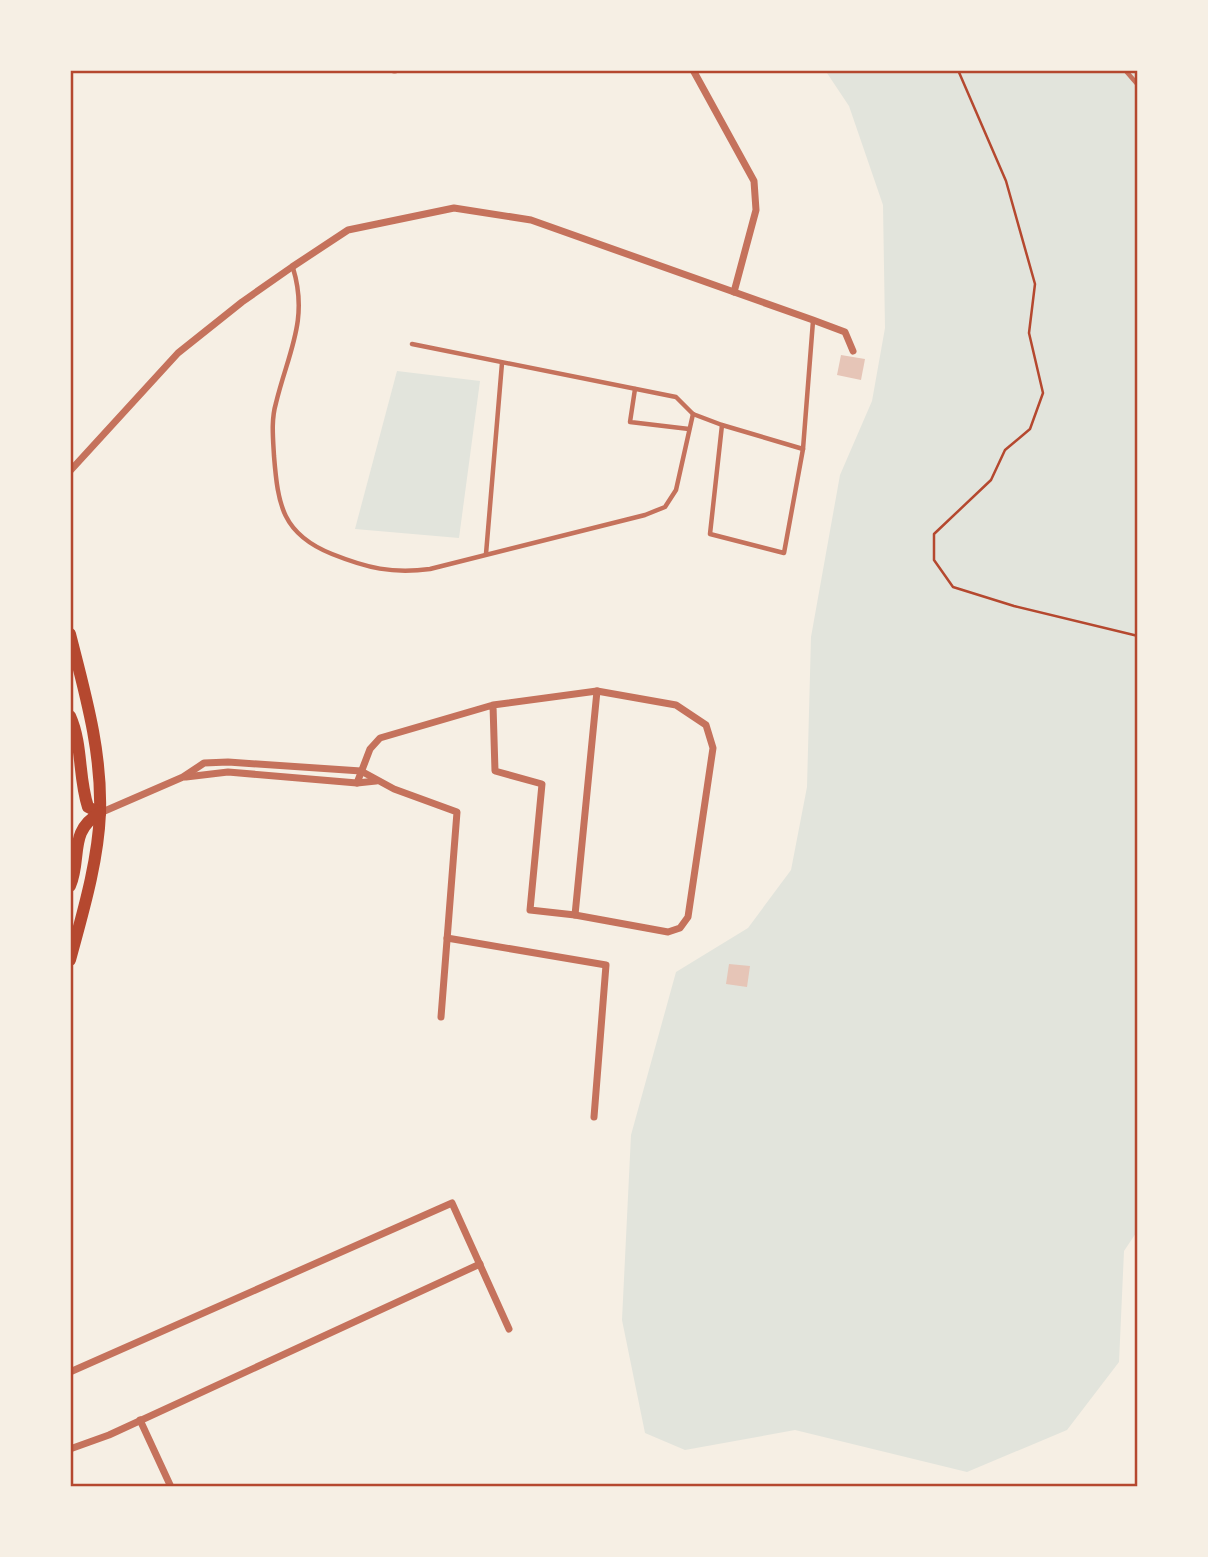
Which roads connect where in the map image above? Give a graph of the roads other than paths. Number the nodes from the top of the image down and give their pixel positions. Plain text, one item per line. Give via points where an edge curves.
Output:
1 (693, 70) edge
2 (1125, 70) edge
3 (1138, 85) edge
4 (292, 267) junction
5 (733, 292) junction
6 (813, 320) junction
7 (412, 344) dead end
8 (853, 351) dead end
9 (502, 363) junction
10 (635, 389) junction
11 (693, 414) junction
12 (722, 425) junction
13 (689, 429) junction
14 (803, 449) junction
15 (70, 471) edge
16 (486, 554) junction
17 (70, 634) edge
18 (597, 691) junction
19 (493, 705) junction
20 (70, 716) edge
21 (360, 771) junction
22 (183, 777) junction
23 (377, 781) junction
24 (357, 783) junction
25 (100, 813) junction
26 (70, 886) edge
27 (576, 915) junction
28 (447, 938) junction
29 (70, 960) edge
30 (441, 1017) dead end
31 (594, 1118) dead end
32 (480, 1264) junction
33 (509, 1329) dead end
34 (70, 1372) edge
35 (140, 1420) junction
36 (70, 1449) edge
37 (171, 1487) edge

1 - 5 street via 754,181 756,210
2 - 3 lane
4 - 5 street via 348,230 454,208 531,220
4 - 15 street via 178,353
4 - 16 lane via 300,304 298,325 272,427 281,508 291,527 322,550 384,570 430,569
5 - 6 street
6 - 8 street via 845,332
6 - 14 lane
7 - 9 lane
9 - 10 lane
9 - 16 lane
10 - 11 lane via 676,397
10 - 13 lane via 630,422
11 - 12 lane
11 - 13 lane
12 - 14 lane
12 - 14 lane via 710,534 784,553
13 - 16 lane via 676,491 665,506 645,515
17 - 25 main road via 92,721
18 - 19 street
18 - 27 street
18 - 27 street via 676,705 706,725 713,748 688,917 680,928 668,932
19 - 21 street via 380,738
19 - 27 street via 495,772 542,784 530,910
20 - 25 main road via 80,753 83,792 88,807
21 - 22 street via 204,762
21 - 23 street
21 - 24 street
22 - 24 street via 228,772
22 - 25 street
23 - 24 street
23 - 28 street via 457,812
25 - 26 main road via 80,830
25 - 29 main road
28 - 30 street
28 - 31 street via 606,965
32 - 33 street
32 - 34 street via 452,1203
32 - 35 street
35 - 36 street
35 - 37 street

